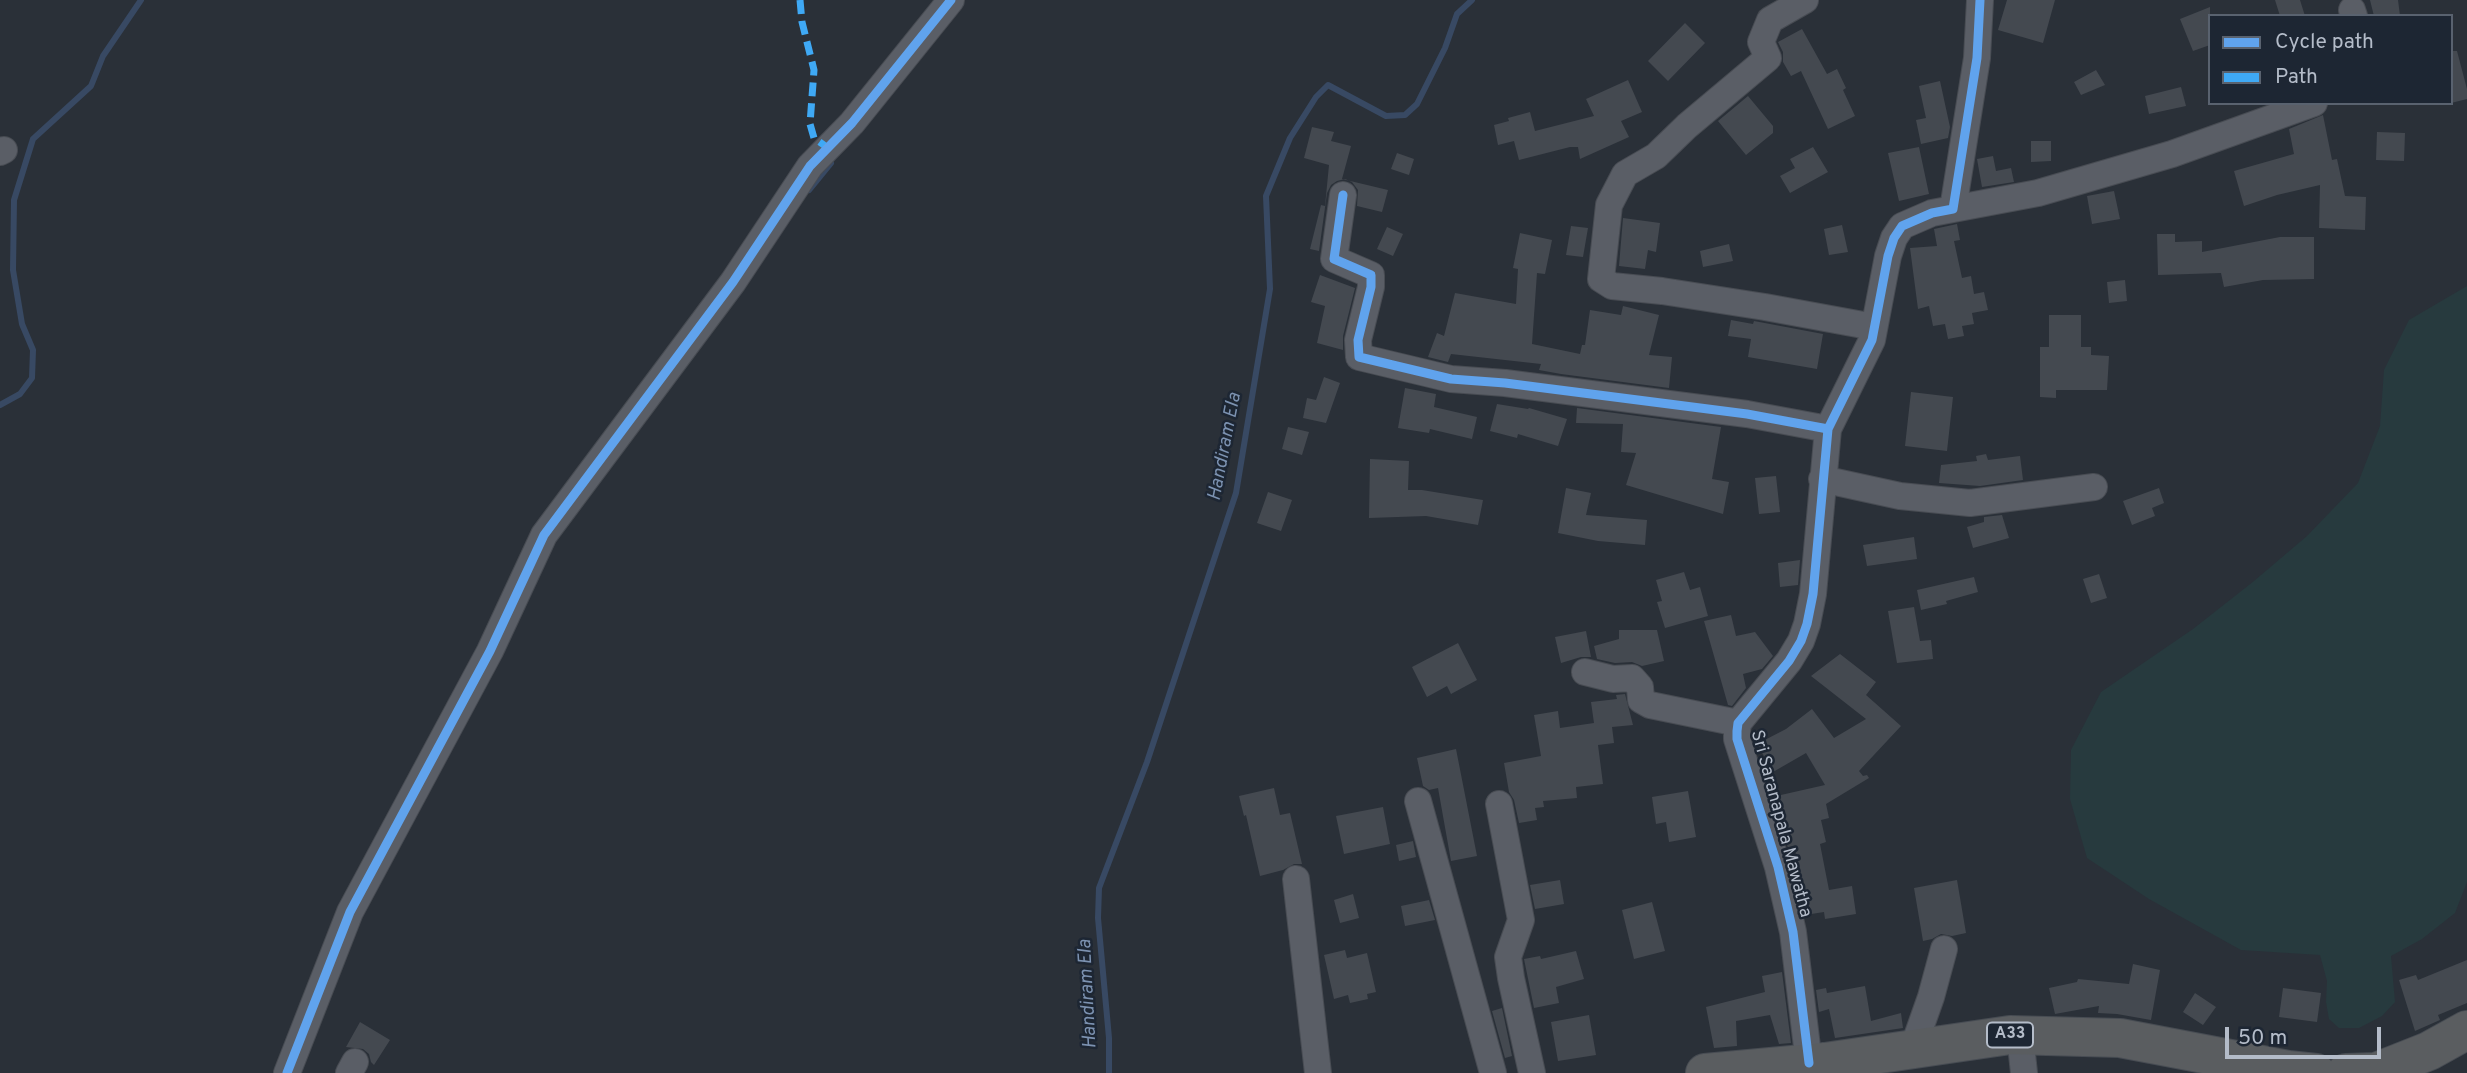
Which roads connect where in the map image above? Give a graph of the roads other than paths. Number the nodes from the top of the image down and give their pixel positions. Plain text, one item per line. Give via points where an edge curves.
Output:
1 (951, 0) edge
2 (1805, 0) edge
3 (1979, 0) edge
4 (2308, 105) edge
5 (1343, 195) dead end
6 (1953, 209) junction
7 (1874, 327) junction
8 (1828, 429) junction
9 (1822, 479) junction
10 (2094, 487) dead end
11 (1585, 672) dead end
12 (1738, 723) junction
13 (1418, 801) dead end
14 (1499, 804) dead end
15 (1296, 879) dead end
16 (1944, 949) dead end
17 (2467, 1030) edge
18 (2020, 1035) junction
19 (1913, 1048) junction
20 (1821, 1066) edge
21 (287, 1073) edge
22 (1318, 1073) edge
23 (1493, 1073) edge
24 (1532, 1073) edge
25 (1704, 1073) edge
26 (2024, 1073) edge
27 (2316, 1073) edge
28 (2346, 1073) edge

1 - 21 street via 852,123 810,166 733,282 544,535 478,673 349,912
2 - 7 street via 1770,20 1761,42 1768,58 1656,156 1625,174 1609,205 1601,279 1612,286
3 - 6 street via 1977,58
4 - 6 street, Sri Saranapala Mawatha via 2159,158 2038,193
5 - 8 street via 1334,259 1371,275 1359,357 1451,379 1747,414
6 - 7 street, Sri Saranapala Mawatha via 1902,226 1888,256
7 - 8 street, Sri Saranapala Mawatha via 1867,353
8 - 9 street, Sri Saranapala Mawatha
9 - 10 street via 1900,496 1970,503
9 - 12 street, Sri Saranapala Mawatha via 1813,594 1801,641
11 - 12 street via 1632,678 1640,687 1641,700 1650,705
12 - 20 street, Sri Saranapala Mawatha via 1737,739 1778,867
13 - 23 street
14 - 24 street via 1521,920 1508,957
15 - 22 street
16 - 19 street
17 - 28 highway via 2376,1072
18 - 19 highway, A33
18 - 26 street
18 - 27 highway, A33 via 2120,1038
19 - 20 highway, A33
20 - 25 highway, A33

